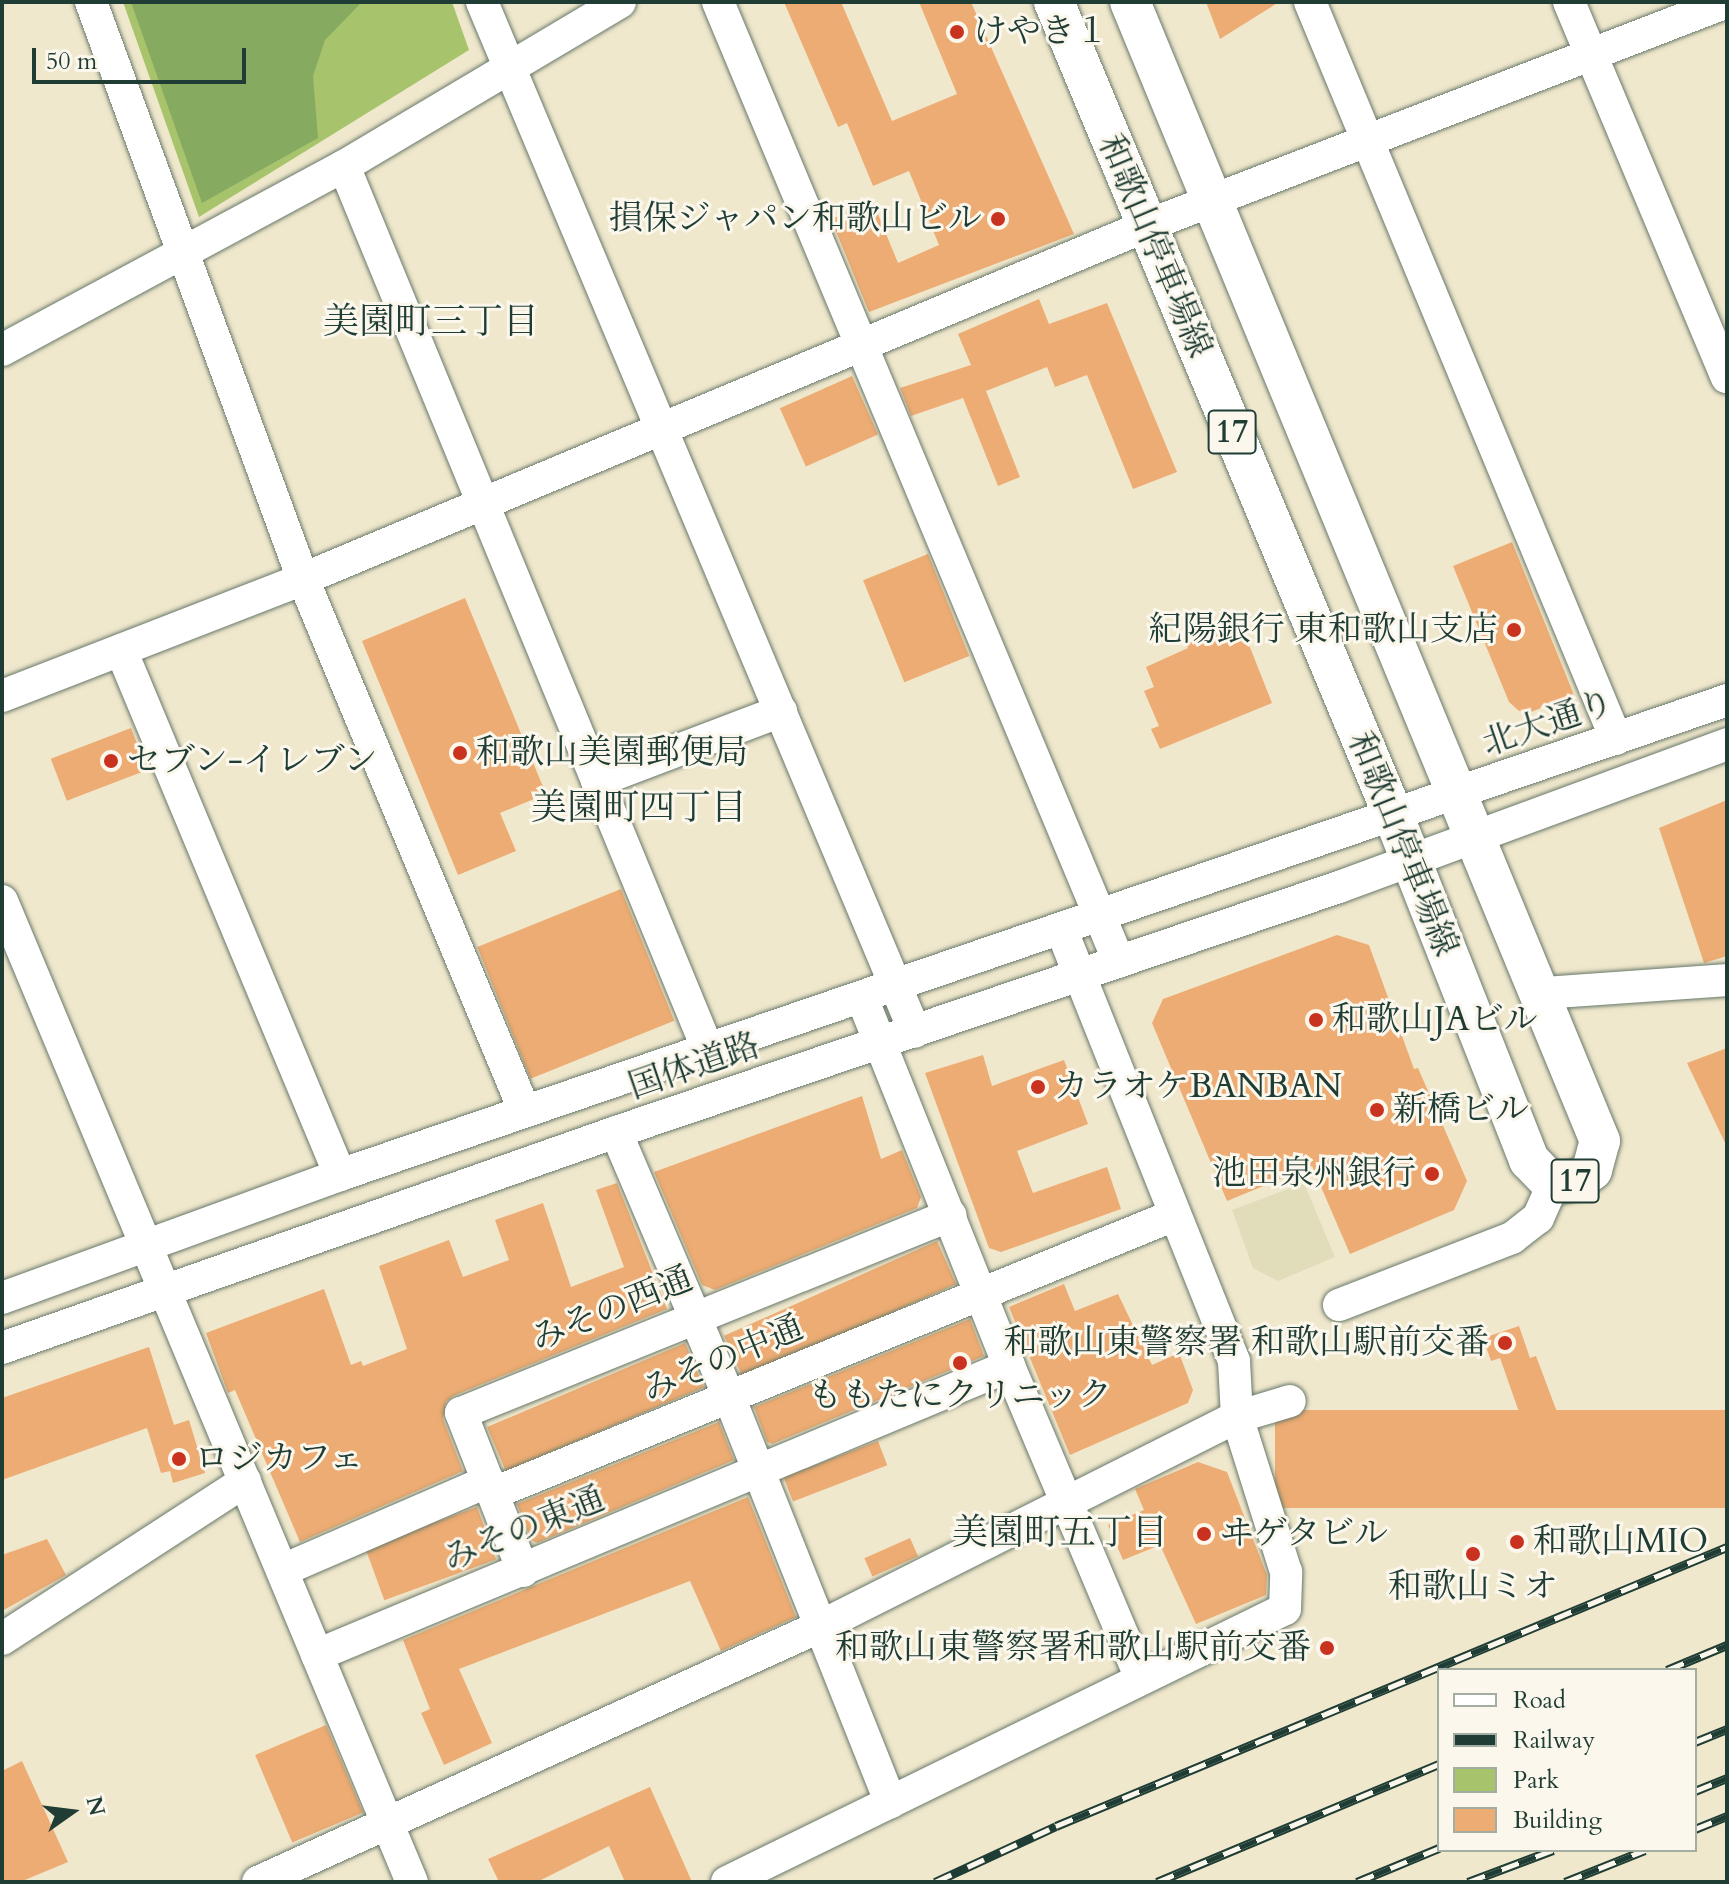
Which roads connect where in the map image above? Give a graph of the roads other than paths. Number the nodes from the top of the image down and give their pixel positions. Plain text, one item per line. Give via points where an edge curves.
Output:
1 (91, 2) edge
2 (482, 2) edge
3 (620, 2) edge
4 (718, 2) edge
5 (1054, 2) edge
6 (1130, 2) edge
7 (1310, 2) edge
8 (1569, 2) edge
9 (1727, 2) edge
10 (1592, 57) junction
11 (508, 66) junction
12 (1368, 142) junction
13 (344, 166) junction
14 (1215, 199) junction
15 (1146, 226) junction
16 (179, 251) junction
17 (861, 344) junction
18 (2, 350) edge
19 (1727, 377) edge
20 (663, 426) junction
21 (482, 502) junction
22 (303, 579) junction
23 (121, 650) junction
24 (2, 696) edge
25 (1727, 700) edge
26 (781, 711) junction
27 (1616, 739) junction
28 (1727, 744) edge
29 (597, 781) junction
30 (1460, 794) junction
31 (1394, 817) junction
32 (1478, 836) junction
33 (1411, 861) junction
34 (2, 901) edge
35 (1100, 917) junction
36 (1062, 930) junction
37 (1119, 962) junction
38 (1079, 975) junction
39 (1727, 980) edge
40 (896, 986) junction
41 (1543, 993) junction
42 (862, 998) junction
43 (915, 1032) junction
44 (880, 1043) junction
45 (708, 1050) junction
46 (525, 1112) junction
47 (616, 1132) junction
48 (340, 1175) junction
49 (1553, 1185) junction
50 (951, 1215) junction
51 (1172, 1216) junction
52 (148, 1248) junction
53 (164, 1289) junction
54 (980, 1291) junction
55 (2, 1298) edge
56 (1339, 1305) dead end
57 (694, 1316) junction
58 (2, 1348) edge
59 (1009, 1366) junction
60 (730, 1399) junction
61 (1290, 1401) dead end
62 (1237, 1417) junction
63 (759, 1472) junction
64 (245, 1481) junction
65 (492, 1487) junction
66 (1067, 1504) junction
67 (283, 1570) junction
68 (523, 1571) junction
69 (821, 1626) junction
70 (2, 1639) edge
71 (317, 1655) junction
72 (1140, 1676) junction
73 (890, 1802) junction
74 (388, 1822) junction
75 (258, 1882) edge
76 (412, 1882) edge
77 (727, 1882) edge

1 - 16 street
2 - 11 street
3 - 11 street
4 - 17 street
5 - 15 main road, 和歌山停車場線 / 17
6 - 14 main road, 和歌山停車場線 / 17
7 - 12 street
8 - 10 street
9 - 10 street
10 - 12 street
10 - 19 street
11 - 13 street
11 - 20 street
12 - 14 street
12 - 27 street
13 - 16 street
13 - 21 street
14 - 15 street
14 - 30 main road, 和歌山停車場線 / 17
15 - 17 street
15 - 31 main road, 和歌山停車場線 / 17
16 - 18 street
16 - 22 street
17 - 20 street
17 - 35 street
20 - 21 street
20 - 26 street
21 - 22 street
21 - 29 street
22 - 23 street
22 - 46 street
23 - 24 street
23 - 48 street
25 - 27 street, 北大通り
26 - 29 street
26 - 40 street
27 - 30 street, 北大通り
28 - 32 street
29 - 45 street
30 - 31 street, 北大通り
30 - 32 main road, 和歌山停車場線 / 17
31 - 33 main road, 和歌山停車場線 / 17
31 - 35 street, 国体道路
32 - 33 street
32 - 41 main road, 和歌山停車場線 / 17
33 - 37 street, 国体道路
33 - 49 main road, 和歌山停車場線 / 17 via 1529,1160
34 - 52 street
35 - 36 street, 国体道路
35 - 37 street
36 - 38 street
36 - 40 street, 国体道路
37 - 38 street, 国体道路
38 - 43 street, 国体道路
38 - 51 street
39 - 41 street
40 - 42 street, 国体道路
40 - 43 street
41 - 49 main road, 和歌山停車場線 / 17 via 1600,1141 1592,1170 1580,1179
42 - 44 street
42 - 45 street, 国体道路
43 - 44 street, 国体道路
44 - 47 street, 国体道路
44 - 50 street
45 - 46 street, 国体道路
46 - 48 street, 国体道路
47 - 53 street, 国体道路
47 - 57 street
48 - 52 street, 国体道路
49 - 56 street via 1538,1218 1512,1238
50 - 54 street
50 - 57 street, みその西通
51 - 54 street, みその中通
51 - 62 street via 1234,1361
52 - 53 street
52 - 55 street, 国体道路
53 - 58 street, 国体道路
53 - 64 street
54 - 59 street
54 - 60 street, みその中通
57 - 60 street
57 - 65 street, みその西通 via 461,1413
59 - 63 street, みその東通
59 - 66 street
60 - 63 street
60 - 65 street, みその中通
61 - 62 street
62 - 66 street
62 - 72 street via 1286,1572 1285,1609
63 - 68 street, みその東通
63 - 69 street
64 - 67 street
64 - 70 street
65 - 67 street, みその中通
65 - 68 street, みその西通
66 - 69 street
66 - 72 street
67 - 71 street
68 - 71 street, みその東通
69 - 73 street
69 - 74 street
71 - 74 street
72 - 73 street
73 - 77 street
74 - 75 street
74 - 76 street

